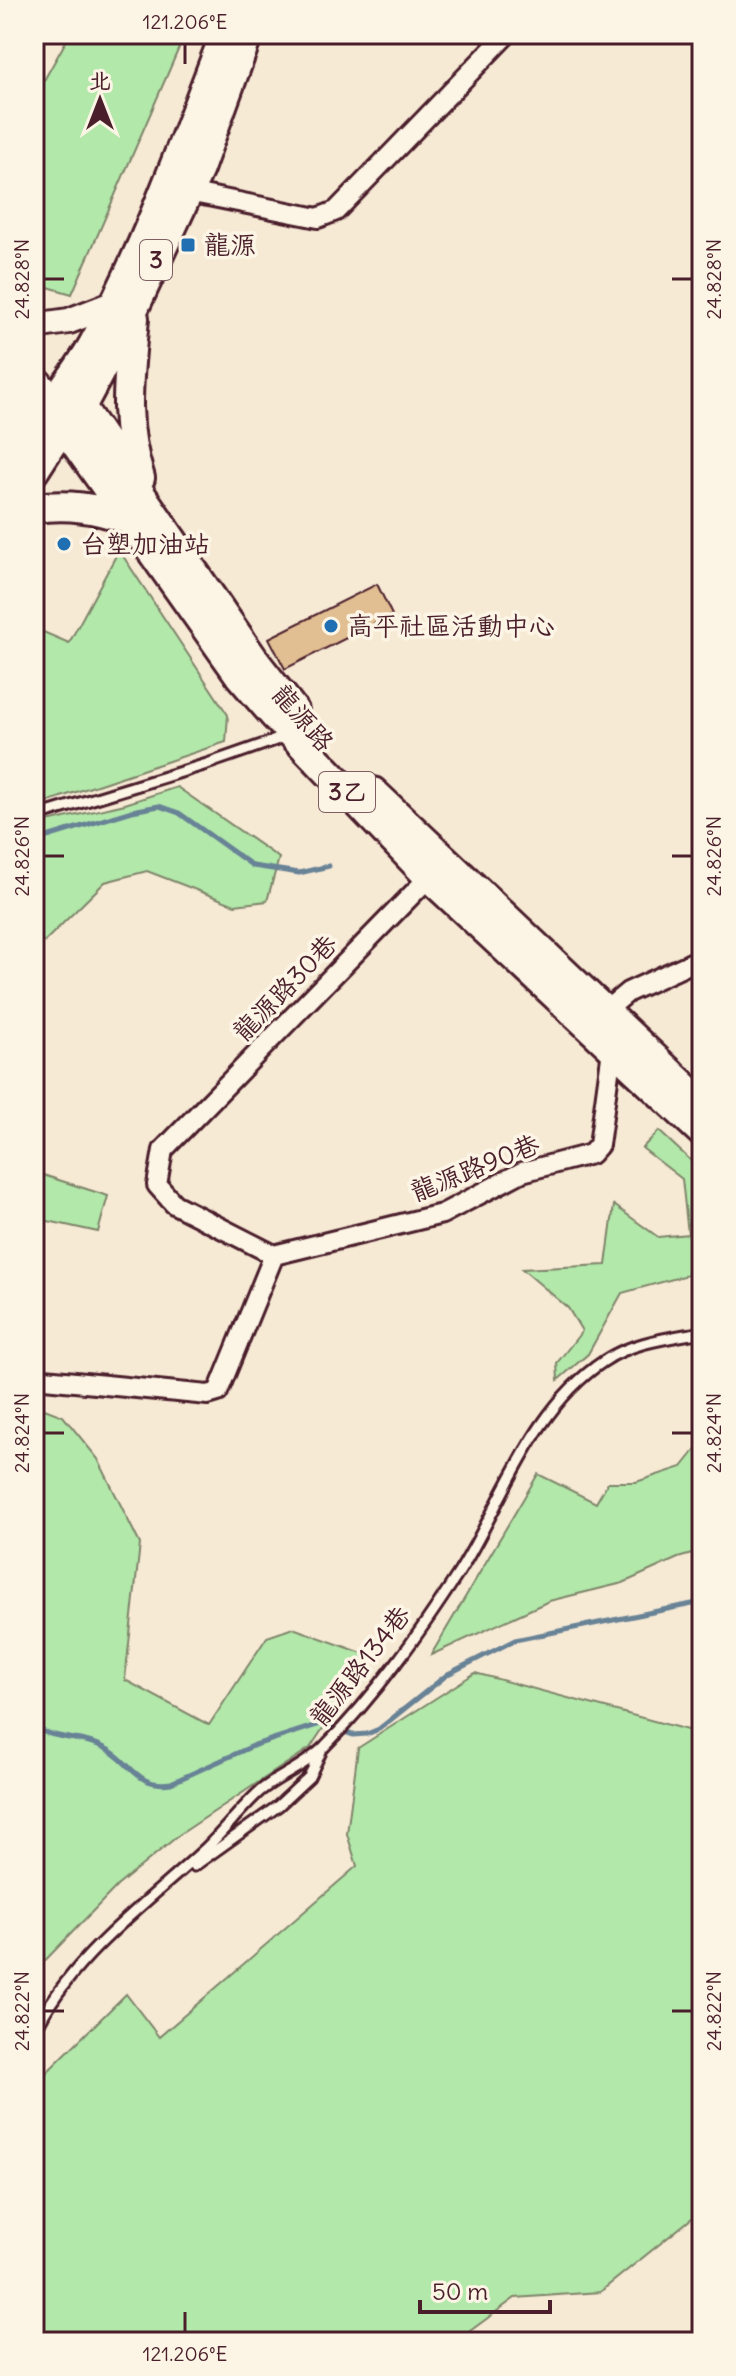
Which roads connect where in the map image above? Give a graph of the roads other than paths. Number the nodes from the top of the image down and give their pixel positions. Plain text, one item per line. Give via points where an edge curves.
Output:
1 (225, 34) edge
2 (248, 34) edge
3 (507, 34) edge
4 (177, 188) junction
5 (125, 304) junction
6 (34, 326) edge
7 (34, 376) edge
8 (66, 411) junction
9 (34, 431) edge
10 (34, 471) edge
11 (34, 508) edge
12 (138, 512) junction
13 (292, 734) junction
14 (34, 817) edge
15 (436, 870) junction
16 (702, 958) edge
17 (595, 1020) junction
18 (612, 1050) junction
19 (702, 1103) edge
20 (702, 1132) edge
21 (274, 1255) junction
22 (702, 1332) edge
23 (34, 1378) edge
24 (326, 1745) junction
25 (162, 1888) junction
26 (34, 2033) edge
27 (702, 2336) edge
28 (695, 2342) edge

1 - 4 main road, 3
2 - 4 main road, 3
3 - 4 street via 336,211 318,218
4 - 5 main road, 3
5 - 6 street
5 - 8 main road, 3 via 91,348
5 - 12 main road via 127,406
7 - 8 street
8 - 9 main road, 3
8 - 10 main road, 3
8 - 12 main road, 3乙
11 - 12 main road
12 - 13 main road, 3乙 via 240,676
12 - 15 main road, 龍源路 / 3乙 via 286,701
13 - 14 lane
13 - 15 main road, 3乙
15 - 17 main road, 3乙
15 - 21 street, 龍源路30巷 via 163,1150 157,1185 174,1204
16 - 17 street via 638,986
17 - 18 main road, 3乙
17 - 19 main road, 3乙
18 - 20 main road, 3乙
18 - 21 street, 龍源路90巷 via 599,1145 591,1154 522,1172 442,1214
21 - 23 street via 218,1392
22 - 24 lane, 龍源路134巷 via 650,1342 606,1359 578,1380 536,1433 459,1573 394,1666
24 - 25 lane, 龍源路134巷 via 258,1793
24 - 25 lane via 309,1777 278,1806
25 - 26 lane, 龍源路134巷 via 90,1954
27 - 28 lane

